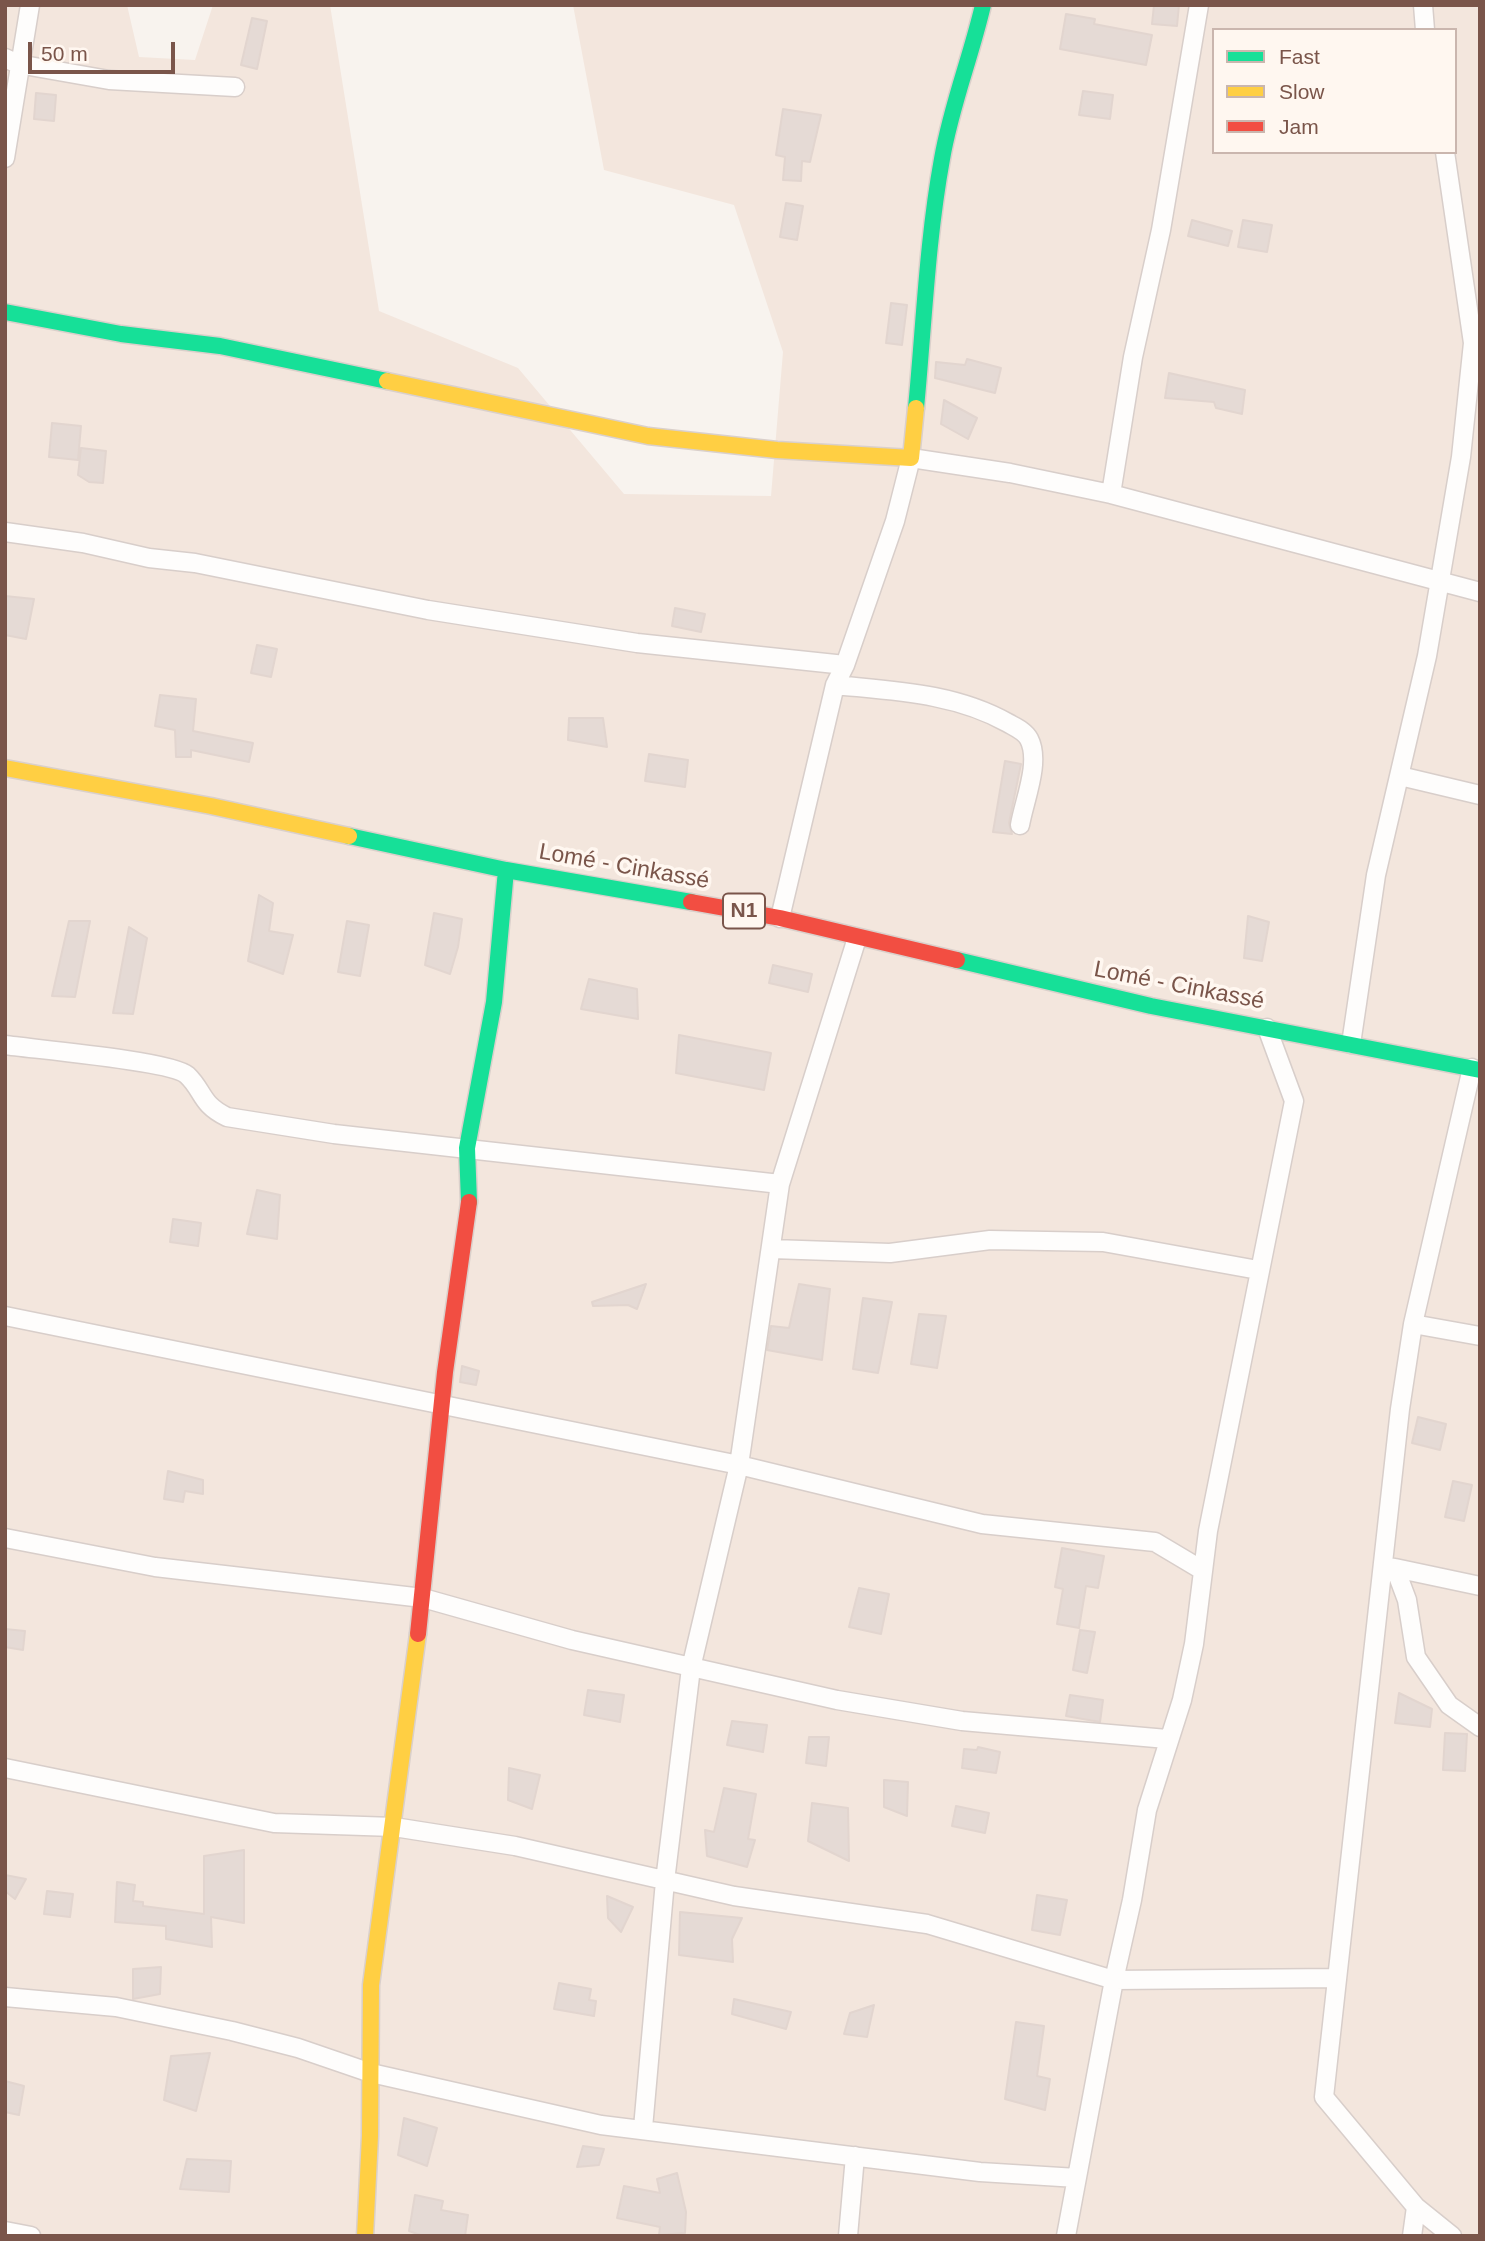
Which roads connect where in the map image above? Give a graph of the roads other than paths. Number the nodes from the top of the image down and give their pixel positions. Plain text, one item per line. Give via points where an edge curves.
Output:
1 (30, 5) edge
2 (983, 5) edge
3 (1199, 5) edge
4 (1423, 5) edge
5 (1425, 28) edge
6 (12, 61) edge
7 (235, 86) dead end
8 (1444, 154) edge
9 (5, 158) edge
10 (5, 312) edge
11 (1477, 342) edge
12 (911, 458) junction
13 (1111, 494) junction
14 (5, 532) edge
15 (1439, 584) junction
16 (1480, 592) edge
17 (845, 665) junction
18 (835, 685) junction
19 (5, 768) edge
20 (1400, 776) junction
21 (1480, 795) edge
22 (1020, 825) dead end
23 (506, 870) junction
24 (780, 918) junction
25 (858, 938) junction
26 (1267, 1028) junction
27 (1351, 1044) junction
28 (5, 1045) edge
29 (1476, 1069) edge
30 (467, 1148) junction
31 (780, 1184) junction
32 (772, 1249) junction
33 (1258, 1270) junction
34 (5, 1316) edge
35 (1413, 1324) junction
36 (1480, 1336) edge
37 (443, 1405) junction
38 (739, 1465) junction
39 (5, 1538) edge
40 (1390, 1567) junction
41 (1202, 1570) junction
42 (1480, 1586) edge
43 (423, 1598) junction
44 (691, 1668) junction
45 (1480, 1727) edge
46 (1167, 1739) junction
47 (5, 1768) edge
48 (394, 1827) junction
49 (664, 1881) junction
50 (1336, 1978) junction
51 (1114, 1980) junction
52 (5, 1997) edge
53 (371, 2073) junction
54 (643, 2128) junction
55 (855, 2156) junction
56 (1077, 2178) junction
57 (1416, 2207) junction
58 (5, 2231) edge
59 (30, 2236) edge
60 (365, 2236) edge
61 (848, 2236) edge
62 (1066, 2236) edge
63 (1412, 2236) edge
64 (1452, 2236) edge

1 - 6 street
2 - 12 main road via 976,42 950,116 932,229
3 - 13 street
4 - 5 street
6 - 7 street via 109,80
6 - 9 street
8 - 11 street
10 - 12 main road via 121,334 233,348 648,436
11 - 15 street
12 - 13 street
12 - 17 street via 895,521
13 - 15 street
14 - 17 street via 195,563 440,612 637,643
15 - 16 street
15 - 20 street
17 - 18 street
18 - 22 street via 959,701 1023,732 1030,740 1032,765
18 - 24 street
19 - 23 main road, Lomé - Cinkassé / N1 via 211,806
20 - 21 street
20 - 27 street via 1376,875
23 - 24 main road, Lomé - Cinkassé / N1
23 - 30 main road via 494,1002
24 - 25 main road, Lomé - Cinkassé / N1
25 - 26 main road, Lomé - Cinkassé / N1
25 - 31 street
26 - 27 main road, Lomé - Cinkassé / N1
26 - 33 street via 1294,1101
27 - 29 main road, Lomé - Cinkassé / N1
28 - 30 street via 186,1073 212,1110 227,1117
29 - 35 street
30 - 31 street
30 - 37 main road via 469,1216
31 - 32 street
32 - 33 street via 890,1253 990,1240 1103,1242
32 - 38 street
33 - 41 street
34 - 37 street
35 - 36 street
35 - 40 street via 1400,1409
37 - 38 street
37 - 43 main road
38 - 41 street via 982,1524 1155,1542
38 - 44 street
39 - 43 street via 155,1567
40 - 42 street
40 - 45 street via 1407,1600 1416,1657 1449,1705
40 - 50 street
41 - 46 street via 1194,1644 1182,1700
43 - 44 street
43 - 48 main road
44 - 46 street via 962,1721
44 - 49 street
46 - 51 street via 1147,1810
47 - 48 street via 274,1823
48 - 49 street via 515,1846
48 - 53 main road via 371,1985
49 - 51 street via 734,1896 927,1924
49 - 54 street
50 - 51 street
50 - 57 street via 1324,2097
51 - 56 street
52 - 53 street via 116,2007 232,2031
53 - 54 street via 601,2125
53 - 60 main road
54 - 55 street
55 - 56 street via 980,2172
55 - 61 street
56 - 62 street
57 - 63 street
57 - 64 street
58 - 59 street

